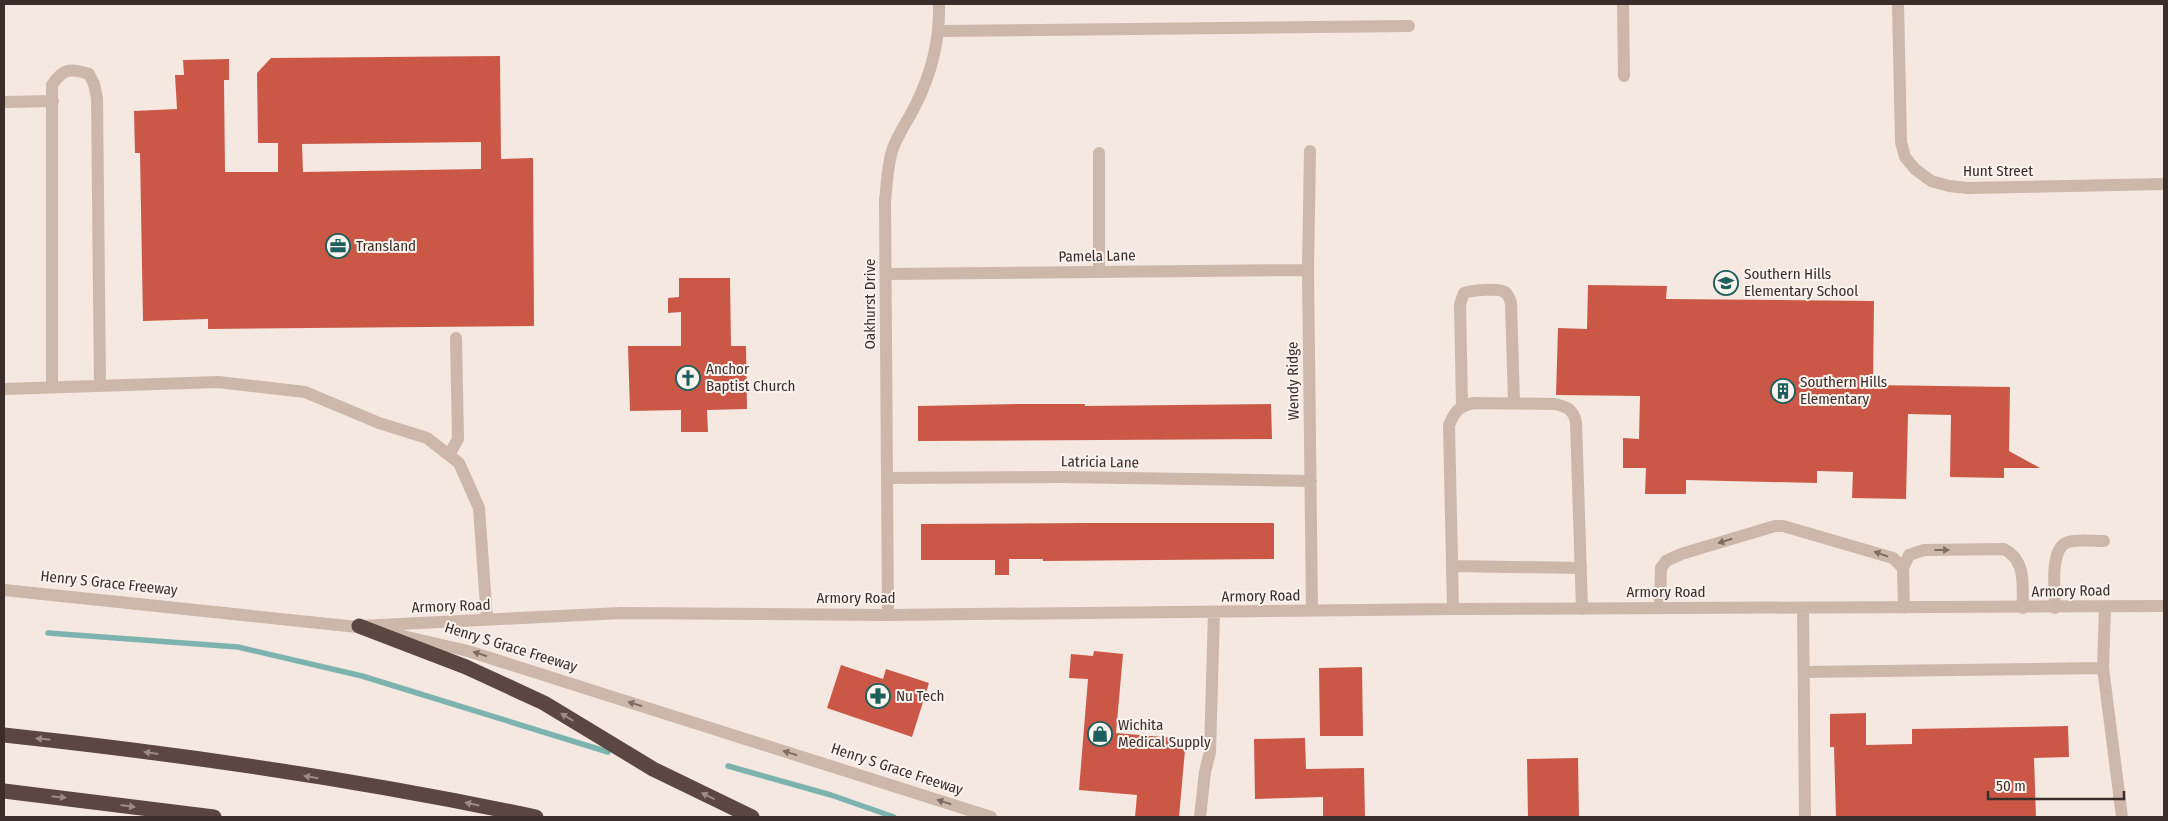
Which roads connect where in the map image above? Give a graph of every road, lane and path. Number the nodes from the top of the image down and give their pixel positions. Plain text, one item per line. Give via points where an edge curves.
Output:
1 (939, 4) edge
2 (1623, 4) edge
3 (1898, 4) edge
4 (1409, 26) dead end
5 (938, 31) junction
6 (1624, 76) dead end
7 (52, 101) junction
8 (4, 102) edge
9 (1310, 150) dead end
10 (1099, 153) dead end
11 (2164, 184) edge
12 (1308, 270) junction
13 (1099, 272) junction
14 (886, 274) junction
15 (456, 338) dead end
16 (100, 386) junction
17 (52, 387) junction
18 (4, 389) edge
19 (1514, 404) junction
20 (1462, 405) junction
21 (449, 456) junction
22 (888, 478) junction
23 (1311, 481) junction
24 (2104, 541) dead end
25 (1452, 566) junction
26 (1580, 568) junction
27 (1903, 568) junction
28 (4, 590) edge
29 (2164, 606) edge
30 (2105, 607) junction
31 (1660, 608) junction
32 (1803, 608) junction
33 (1904, 608) junction
34 (2023, 608) junction
35 (2055, 608) junction
36 (1453, 609) junction
37 (1582, 609) junction
38 (1312, 611) junction
39 (1214, 612) junction
40 (888, 615) junction
41 (487, 620) junction
42 (359, 626) junction
43 (2103, 668) junction
44 (1804, 672) junction
45 (4, 735) edge
46 (4, 790) edge
47 (214, 817) edge
48 (536, 817) edge
49 (752, 817) edge
50 (991, 817) edge
51 (1200, 817) edge
52 (1805, 817) edge
53 (2122, 817) edge

1 - 5 street, Oakhurst Drive
2 - 6 street
3 - 11 street, Hunt Street via 1901,142 1905,157 1931,181 1968,188
4 - 5 street
5 - 14 street, Oakhurst Drive via 928,75 892,151 885,202
7 - 8 street
7 - 16 street via 52,85 59,74 69,70 89,74 97,98
7 - 17 street
9 - 12 street, Wendy Ridge
10 - 13 street
12 - 13 street, Pamela Lane
12 - 23 street, Wendy Ridge
13 - 14 street, Pamela Lane
14 - 22 street, Oakhurst Drive
15 - 21 street via 458,439
16 - 17 street
16 - 21 street via 218,382 305,392 379,423 427,438
17 - 18 street
19 - 20 street
19 - 20 street via 1509,297 1499,290 1471,290 1464,293 1460,304
19 - 26 street via 1555,404 1567,407 1574,414
20 - 25 street via 1449,425
21 - 41 street via 459,463 479,508
22 - 23 street, Latricia Lane
22 - 40 street, Oakhurst Drive
23 - 38 street, Wendy Ridge
24 - 35 street via 2070,541 2062,545 2056,554
25 - 26 street
25 - 36 street
26 - 37 street
27 -> 31 street via 1893,558 1876,552 1775,526 1666,561 1660,574
27 - 33 street
27 -> 34 street via 1909,555 1924,550 2004,549 2014,554 2021,568
28 - 42 street, Henry S Grace Freeway
29 - 30 street, Armory Road
30 - 35 street, Armory Road
30 - 43 street
31 - 32 street, Armory Road
31 - 37 street, Armory Road
32 - 33 street, Armory Road
32 - 44 street
33 - 34 street, Armory Road
34 - 35 street, Armory Road
36 - 37 street, Armory Road
36 - 38 street, Armory Road
38 - 39 street, Armory Road
39 - 40 street, Armory Road
39 - 51 street via 1210,752
40 - 41 street, Armory Road via 621,613
41 - 42 street, Armory Road
49 -> 42 highway via 653,769 544,703 466,667
50 -> 42 street, Henry S Grace Freeway via 468,651
43 - 44 street
43 - 53 street
44 - 52 street
48 -> 45 highway via 431,795 83,743
46 -> 47 highway

